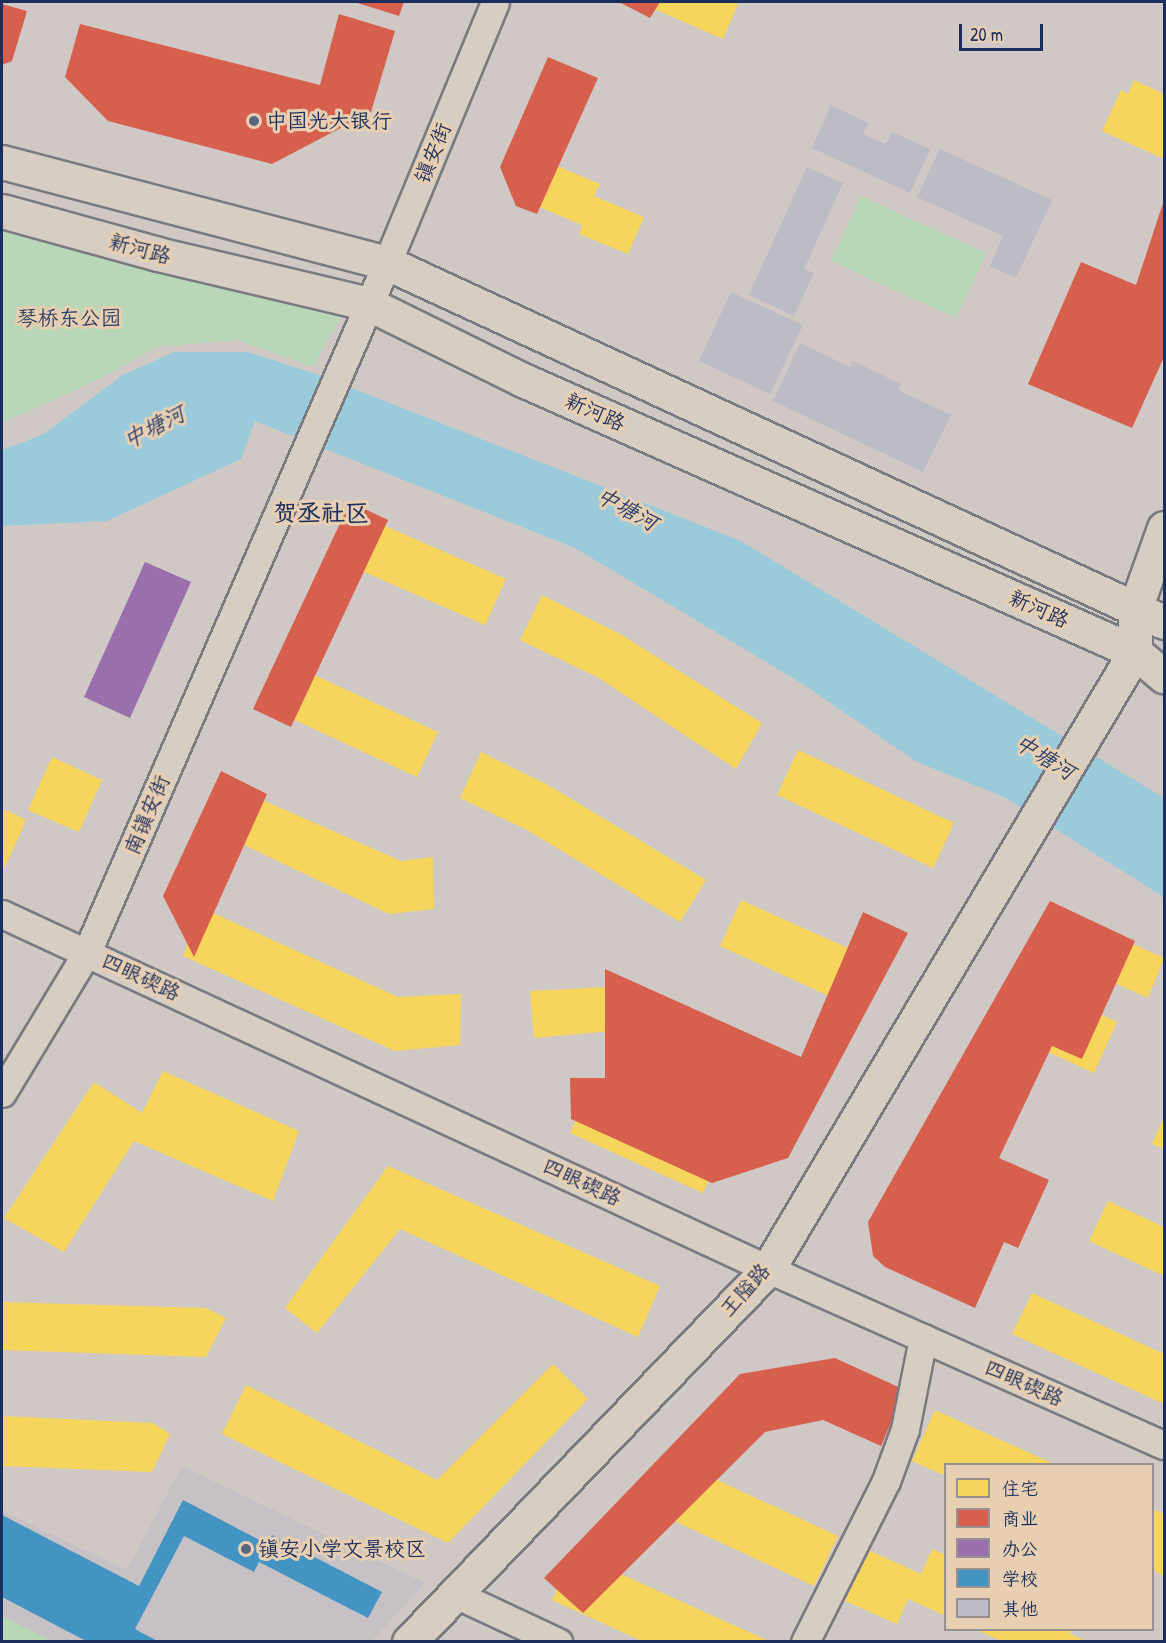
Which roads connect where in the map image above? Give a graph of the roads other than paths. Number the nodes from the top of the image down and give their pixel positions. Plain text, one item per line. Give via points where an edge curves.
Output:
1 (495, 2) edge
2 (2, 162) edge
3 (2, 211) edge
4 (387, 263) junction
5 (369, 304) junction
6 (1164, 528) edge
7 (1135, 609) junction
8 (1164, 622) edge
9 (1164, 637) edge
10 (1135, 652) junction
11 (1164, 676) edge
12 (2, 914) edge
13 (87, 952) junction
14 (2, 1093) edge
15 (768, 1269) junction
16 (923, 1338) junction
17 (1164, 1445) edge
18 (455, 1594) junction
19 (409, 1641) edge
20 (558, 1641) edge
21 (805, 1641) edge

1 - 4 street, 镇安街
2 - 4 main road, 新河路
3 - 5 main road, 新河路 via 158,254
4 - 5 street, 镇安街
4 - 7 main road, 新河路
5 - 10 main road, 新河路 via 523,380
5 - 13 street, 南镇安街
6 - 7 main road
7 - 8 main road, 新河路
7 - 10 main road
9 - 10 main road
10 - 11 main road, 新河路
10 - 15 main road, 王隘路
12 - 13 street, 四眼碶路
13 - 14 street, 南镇安街
13 - 15 street, 四眼碶路
15 - 16 street, 四眼碶路
15 - 18 main road, 王隘路
16 - 17 street, 四眼碶路
16 - 21 street via 905,1429 886,1481
18 - 19 main road, 王隘路
18 - 20 street

